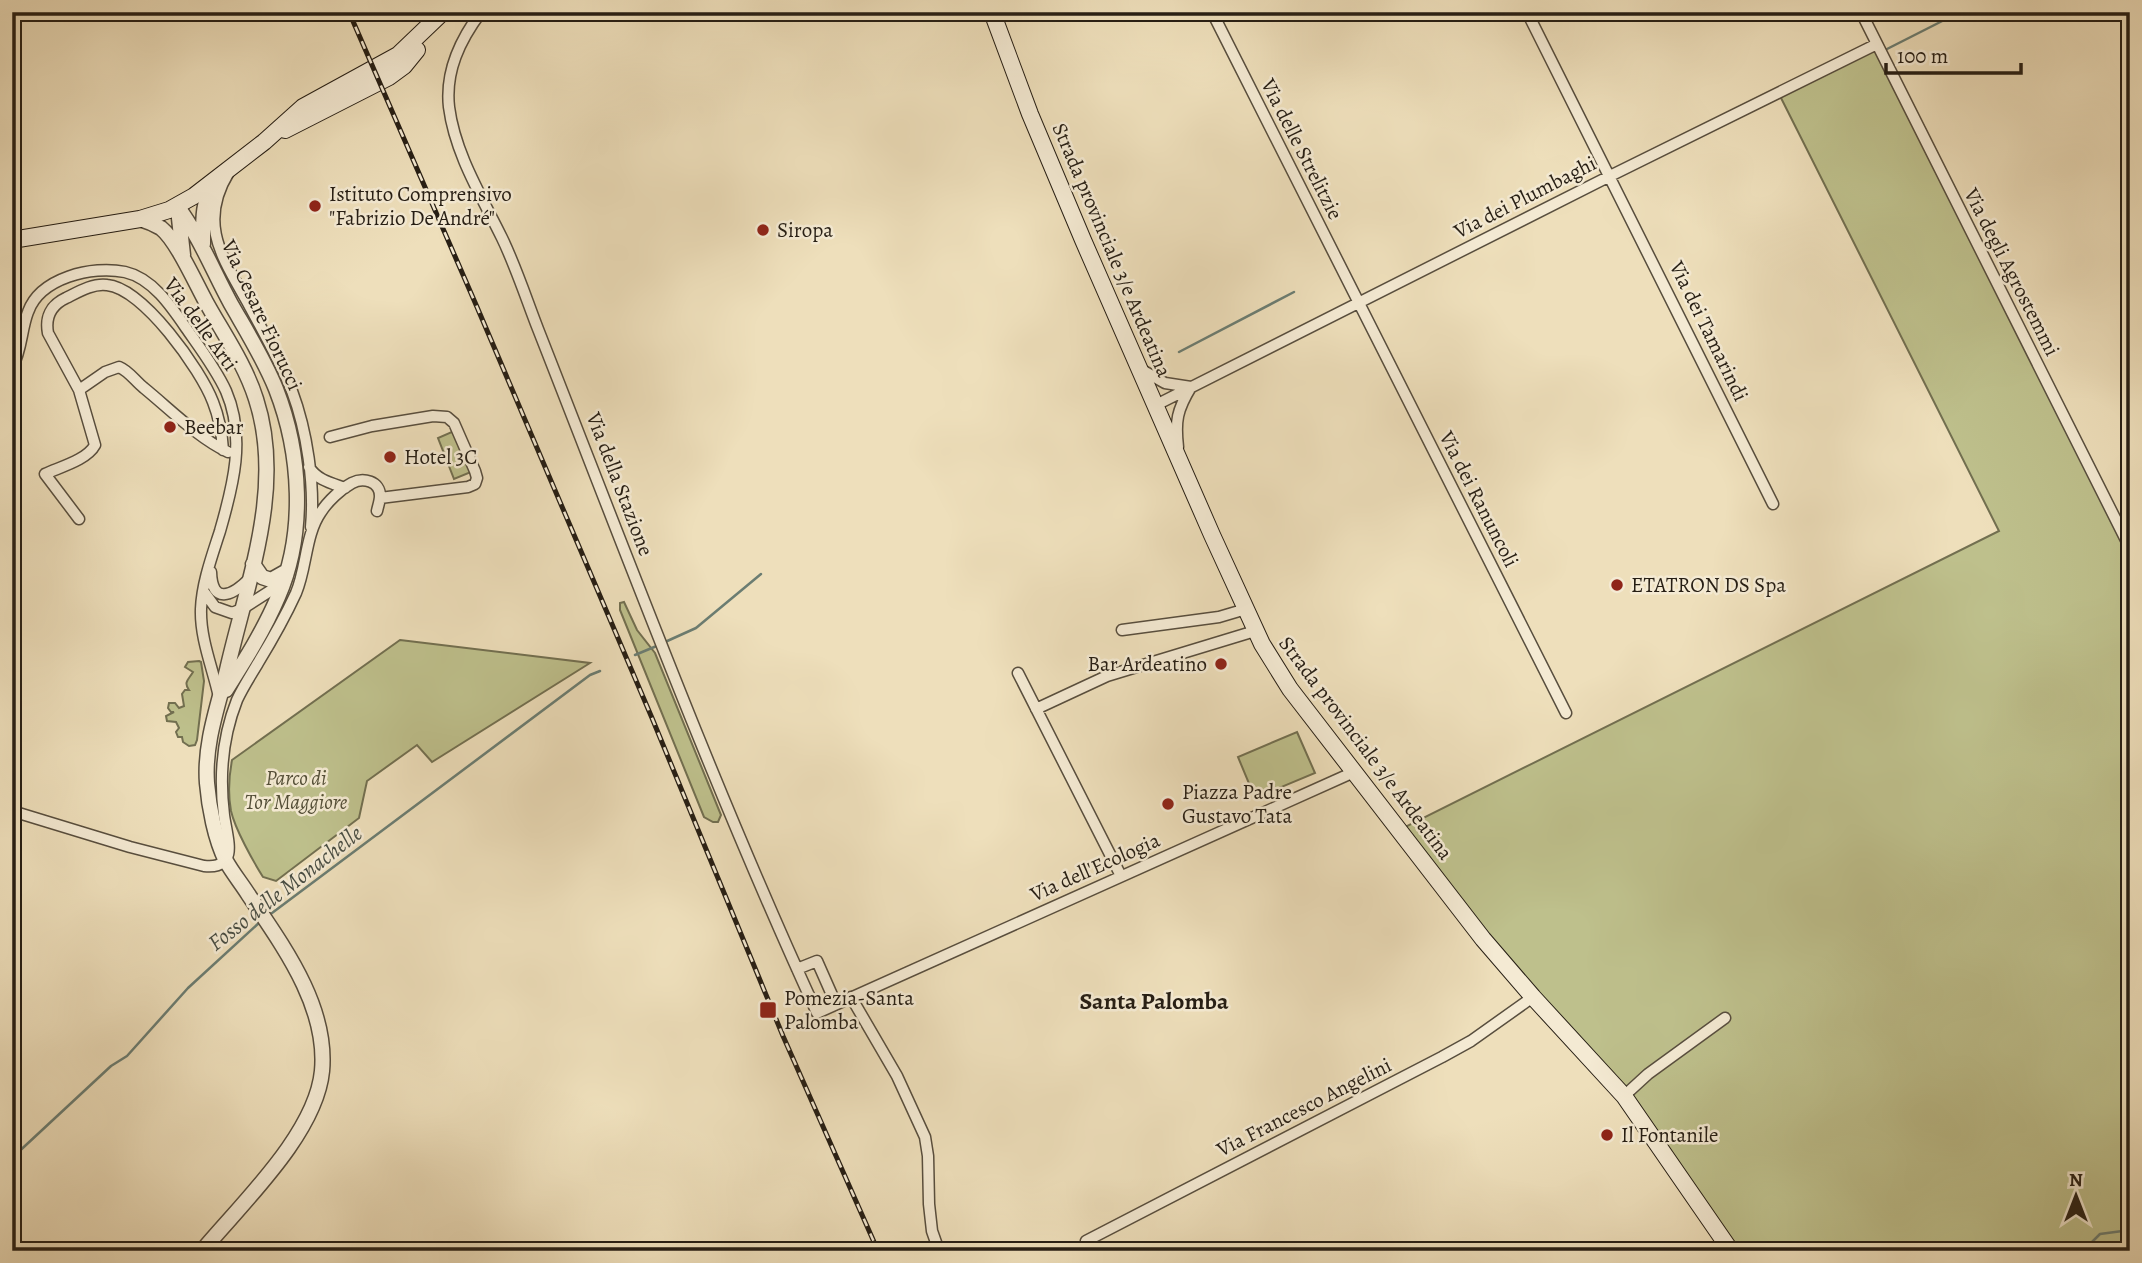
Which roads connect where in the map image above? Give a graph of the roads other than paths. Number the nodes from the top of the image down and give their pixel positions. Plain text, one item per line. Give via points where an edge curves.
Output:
1 (481, 12) edge
2 (992, 12) edge
3 (1212, 12) edge
4 (1527, 12) edge
5 (1861, 12) edge
6 (439, 17) edge
7 (1877, 44) junction
8 (232, 167) junction
9 (1610, 176) junction
10 (214, 183) junction
11 (177, 206) junction
12 (140, 219) junction
13 (12, 240) edge
14 (203, 249) junction
15 (184, 263) junction
16 (234, 293) junction
17 (1359, 303) junction
18 (12, 368) edge
19 (1140, 369) junction
20 (1191, 387) junction
21 (79, 390) junction
22 (286, 394) junction
23 (1156, 405) junction
24 (330, 437) dead end
25 (223, 450) junction
26 (237, 456) junction
27 (1179, 458) junction
28 (309, 467) junction
29 (345, 488) junction
30 (380, 498) junction
31 (1773, 504) dead end
32 (296, 509) junction
33 (312, 509) junction
34 (377, 511) dead end
35 (79, 519) dead end
36 (311, 534) junction
37 (2130, 548) edge
38 (210, 562) junction
39 (253, 564) junction
40 (285, 577) junction
41 (249, 579) junction
42 (204, 592) junction
43 (242, 609) junction
44 (1246, 609) junction
45 (1122, 630) dead end
46 (1255, 631) junction
47 (1018, 673) dead end
48 (220, 700) junction
49 (1036, 709) junction
50 (1566, 713) dead end
51 (1354, 772) junction
52 (12, 811) edge
53 (225, 860) junction
54 (1121, 876) junction
55 (797, 969) junction
56 (851, 997) junction
57 (1533, 997) junction
58 (836, 1004) junction
59 (1726, 1018) dead end
60 (1624, 1096) junction
61 (1086, 1241) dead end
62 (202, 1251) edge
63 (939, 1251) edge
64 (1731, 1251) edge

1 - 55 street, Via della Stazione via 460,44 451,75 449,107 454,131 513,264 707,760
2 - 19 main road, Strada provinciale 3/e Ardeatina via 1030,114
3 - 17 street, Via delle Strelitzie
4 - 9 street, Via dei Tamarindi
5 - 7 street, Via degli Agrostemmi
6 - 8 main road via 394,74 264,142
7 - 9 street, Via dei Plumbaghi
7 - 37 street, Via degli Agrostemmi
8 - 10 main road
8 - 16 street via 217,198 215,228
9 - 17 street, Via dei Plumbaghi
9 - 31 street, Via dei Tamarindi
10 - 11 main road
10 - 14 street, Via Cesare Fiorucci via 205,204
11 - 12 main road
11 - 14 street
11 - 15 street
12 - 13 main road
12 - 15 street, Via Cesare Fiorucci via 164,232
14 - 16 street, Via Cesare Fiorucci
15 - 39 street, Via Cesare Fiorucci via 258,405 267,474
16 - 22 street, Via Cesare Fiorucci via 264,362
17 - 20 street, Via dei Plumbaghi
17 - 50 street, Via dei Ranuncoli
18 - 26 street, Via delle Arti via 29,308 43,290 90,273 133,274 160,296 216,373 231,406
19 - 20 street via 1165,383
19 - 23 main road, Strada provinciale 3/e Ardeatina
20 - 23 street, Via dei Plumbaghi
20 - 27 street via 1176,424
21 - 25 street via 105,372 123,368
21 - 25 street via 49,336 48,316 65,298 96,285 114,286 147,307 184,354 216,413
21 - 35 street via 94,447 46,474
22 - 28 street via 304,434
22 - 32 street, Via Cesare Fiorucci
23 - 27 main road, Strada provinciale 3/e Ardeatina
24 - 30 street via 433,416 454,423 475,471 475,484
25 - 26 street
26 - 38 street, Via delle Arti
27 - 44 main road, Strada provinciale 3/e Ardeatina
28 - 29 street via 313,474
28 - 33 street
29 - 30 street via 368,481 379,488
29 - 36 street via 320,513
30 - 34 street
32 - 33 street
32 - 40 street, Via Cesare Fiorucci
33 - 36 street
36 - 53 street via 296,592 241,693 226,735 221,778 229,851
38 - 41 street via 212,583 220,594 235,592
38 - 42 street, Via delle Arti
39 - 40 street via 262,577
39 - 41 street, Via Cesare Fiorucci
40 - 43 street
40 - 48 street, Via Cesare Fiorucci via 254,645
41 - 43 street, Via Cesare Fiorucci
42 - 43 street via 219,610 232,613
42 - 48 street, Via delle Arti via 202,631
43 - 48 street, Via Cesare Fiorucci
44 - 45 street
44 - 46 main road, Strada provinciale 3/e Ardeatina
46 - 49 street via 1107,676
46 - 51 main road, Strada provinciale 3/e Ardeatina via 1290,689
47 - 49 street
48 - 53 street, Via Cesare Fiorucci via 207,769 210,804
49 - 54 street
51 - 54 street, Via dell'Ecologia
51 - 57 main road, Strada provinciale 3/e Ardeatina
52 - 53 street via 204,866 216,867
53 - 62 street, Via Cesare Fiorucci via 274,932 313,1006 322,1046 320,1085 286,1152
54 - 56 street, Via dell'Ecologia
55 - 58 street via 817,961
55 - 58 street, Via della Stazione via 817,1013
56 - 58 street
56 - 63 street via 897,1076 925,1137 932,1231
57 - 60 main road, Strada provinciale 3/e Ardeatina
57 - 61 street, Via Francesco Angelini via 1442,1058
59 - 60 street
60 - 64 main road, Strada provinciale 3/e Ardeatina

